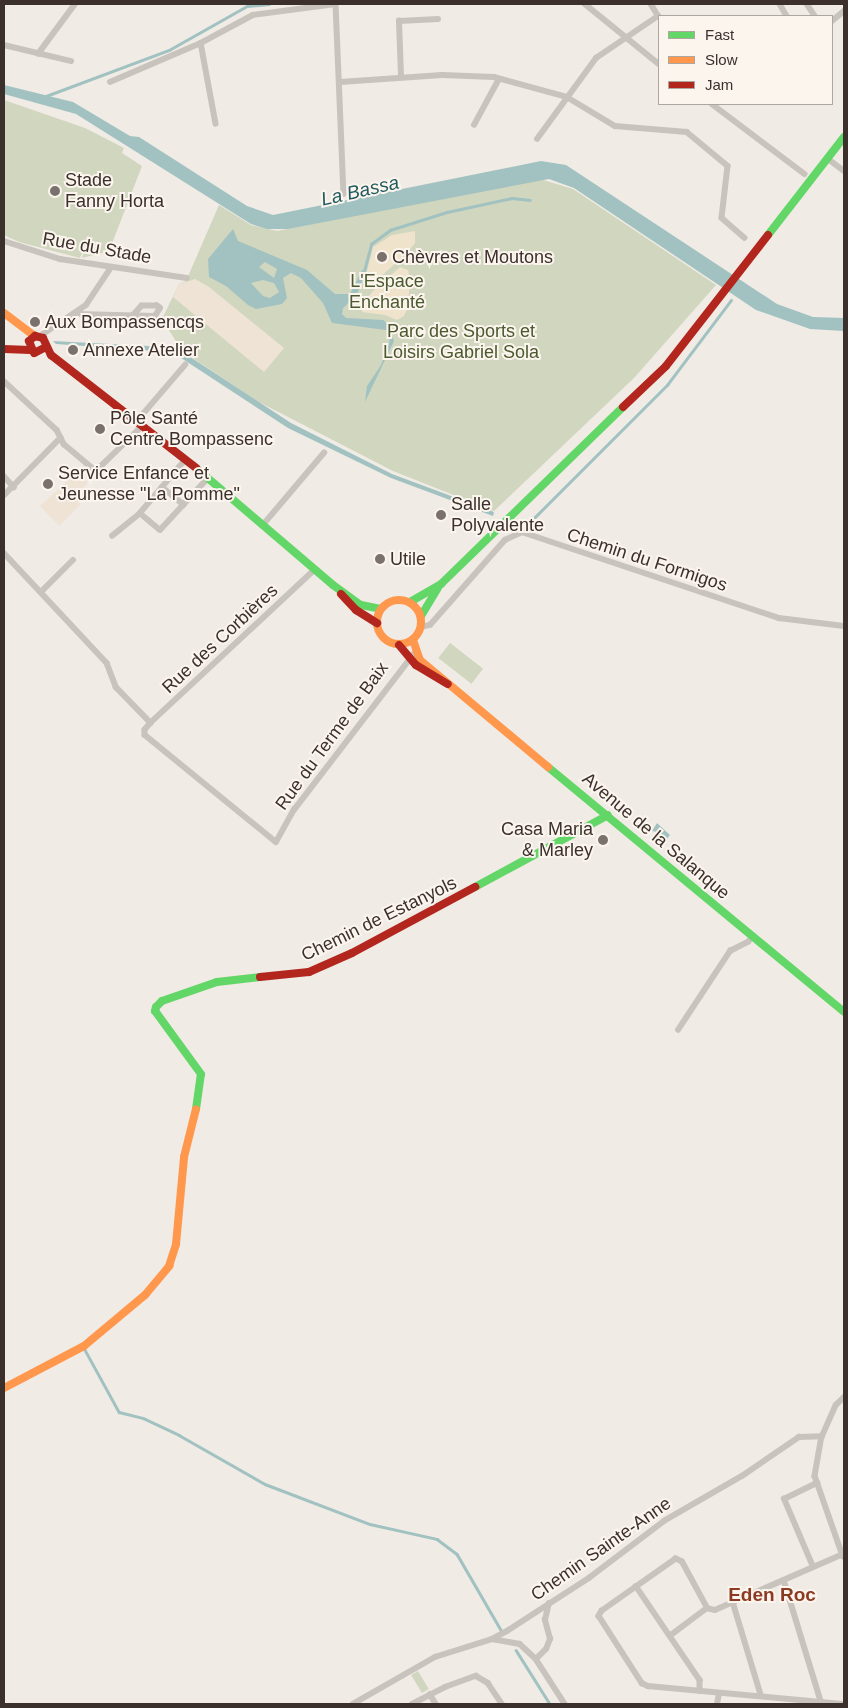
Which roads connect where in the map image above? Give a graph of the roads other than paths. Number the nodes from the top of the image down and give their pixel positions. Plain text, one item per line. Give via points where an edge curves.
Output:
1 (75, 4) edge
2 (335, 4) edge
3 (585, 4) edge
4 (650, 4) edge
5 (780, 4) edge
6 (807, 4) edge
7 (844, 11) edge
8 (658, 15) edge
9 (786, 15) edge
10 (814, 15) edge
11 (658, 17) edge
12 (438, 19) dead end
13 (833, 20) edge
14 (625, 38) junction
15 (201, 43) junction
16 (4, 45) edge
17 (38, 54) junction
18 (71, 61) dead end
19 (658, 63) edge
20 (401, 76) junction
21 (499, 79) junction
22 (110, 82) dead end
23 (340, 82) junction
24 (567, 97) junction
25 (713, 105) edge
26 (216, 124) dead end
27 (474, 125) dead end
28 (844, 137) edge
29 (537, 139) dead end
30 (827, 158) junction
31 (844, 171) edge
32 (805, 174) dead end
33 (344, 194) dead end
34 (745, 238) dead end
35 (4, 241) edge
36 (110, 269) junction
37 (186, 278) dead end
38 (4, 312) edge
39 (76, 314) junction
40 (134, 315) dead end
41 (37, 343) junction
42 (4, 345) edge
43 (4, 350) edge
44 (185, 365) dead end
45 (4, 381) edge
46 (139, 424) junction
47 (61, 438) junction
48 (324, 453) dead end
49 (185, 460) junction
50 (4, 476) edge
51 (208, 478) junction
52 (14, 487) junction
53 (162, 487) junction
54 (4, 496) edge
55 (184, 505) junction
56 (140, 513) junction
57 (262, 526) junction
58 (112, 536) dead end
59 (4, 553) edge
60 (73, 560) dead end
61 (315, 570) junction
62 (441, 584) junction
63 (333, 585) junction
64 (41, 592) junction
65 (410, 602) junction
66 (381, 609) junction
67 (421, 616) junction
68 (377, 623) junction
69 (844, 626) edge
70 (421, 627) junction
71 (413, 640) junction
72 (399, 645) junction
73 (416, 651) junction
74 (408, 658) junction
75 (448, 684) junction
76 (151, 723) junction
77 (145, 730) joint
78 (608, 815) junction
79 (753, 936) junction
80 (844, 1012) edge
81 (678, 1030) dead end
82 (4, 1388) edge
83 (844, 1397) edge
84 (822, 1436) junction
85 (817, 1483) junction
86 (844, 1556) edge
87 (813, 1567) junction
88 (784, 1580) junction
89 (636, 1586) junction
90 (549, 1602) junction
91 (733, 1602) junction
92 (707, 1608) junction
93 (670, 1635) junction
94 (492, 1639) junction
95 (536, 1659) junction
96 (700, 1691) junction
97 (430, 1694) junction
98 (719, 1694) junction
99 (761, 1695) junction
100 (748, 1696) junction
101 (820, 1701) junction
102 (353, 1704) edge
103 (412, 1704) edge
104 (436, 1704) edge
105 (502, 1704) edge
106 (565, 1704) edge
107 (718, 1704) edge
108 (747, 1704) edge
109 (843, 1704) edge

1 - 17 street
2 - 15 street via 253,14
2 - 23 street
3 - 14 street
4 - 8 street
5 - 9 street
6 - 10 street
7 - 13 street
11 - 14 street
12 - 20 street via 399,21
14 - 19 street
14 - 24 street via 596,58
15 - 22 street
15 - 26 street
16 - 17 street
17 - 18 street
20 - 21 street via 472,74
20 - 23 street
21 - 24 street
21 - 27 street
23 - 33 street
24 - 29 street
24 - 34 street via 616,126 687,132 725,161 729,172 722,218
25 - 32 street
28 - 30 main road
30 - 31 street
30 - 62 main road via 722,296 645,387
35 - 36 street, Rue du Stade via 60,260
36 - 37 street, Rue du Stade
36 - 39 street via 86,305
38 - 41 main road
39 - 40 street
39 - 41 street
41 - 42 main road
41 - 43 main road
41 - 46 main road
44 - 46 street
45 - 47 street via 57,430
46 - 47 street via 96,471
46 - 49 main road
47 - 52 street
48 - 57 street
49 - 51 main road
49 - 53 street
50 - 52 street
51 - 55 street
51 - 57 main road
52 - 54 street
53 - 55 street
53 - 56 street
55 - 56 street via 160,530
56 - 58 street
57 - 61 main road
59 - 64 street
60 - 64 street
61 - 63 main road
61 - 76 street, Rue des Corbières
62 - 65 main road
62 - 67 main road
63 - 66 main road via 361,605
63 - 68 main road via 351,606
64 - 76 street via 107,663 116,687
65 - 66 main road via 396,600
65 - 67 main road
66 - 68 main road
67 - 70 main road
68 - 72 main road via 386,641
69 - 70 street, Chemin du Formigos via 779,618 522,532 505,540 430,625
70 - 71 main road
71 - 72 main road
71 - 73 main road
72 - 74 main road
73 - 74 street, Rue du Terme de Baix
73 - 75 main road via 420,660
74 - 75 main road via 429,675
74 - 77 street, Rue du Terme de Baix via 294,810 276,842 145,735
75 - 78 main road, Avenue de la Salanque
76 - 77 street, Rue des Corbières
78 - 79 main road, Avenue de la Salanque
78 - 82 main road, Chemin de Estanyols via 352,953 309,972 217,982 162,1001 155,1012 201,1074 202,1084 184,1157 176,1244 169,1266 145,1296 84,1346
79 - 80 main road, Avenue de la Salanque
79 - 81 street via 730,951
83 - 84 street via 836,1405
84 - 85 street via 816,1464
84 - 90 street, Chemin Sainte-Anne via 799,1437 742,1476 664,1521 588,1578
85 - 86 street
85 - 87 street via 784,1499
86 - 87 street
87 - 88 street
88 - 91 street
88 - 101 street
89 - 92 street via 676,1559 682,1562
89 - 93 street
89 - 96 street via 602,1611 600,1616 642,1683
90 - 94 street, Chemin Sainte-Anne
90 - 95 street via 544,1620 550,1639
91 - 92 street via 714,1610
91 - 99 street
92 - 93 street
93 - 96 street via 700,1680
94 - 95 street via 520,1644
94 - 102 street, Chemin Sainte-Anne via 435,1657
95 - 106 street
96 - 98 street
97 - 103 street
97 - 104 street
97 - 105 street via 476,1676 488,1683
98 - 100 street
98 - 107 street
99 - 100 street
99 - 101 street
100 - 108 street
101 - 109 street

